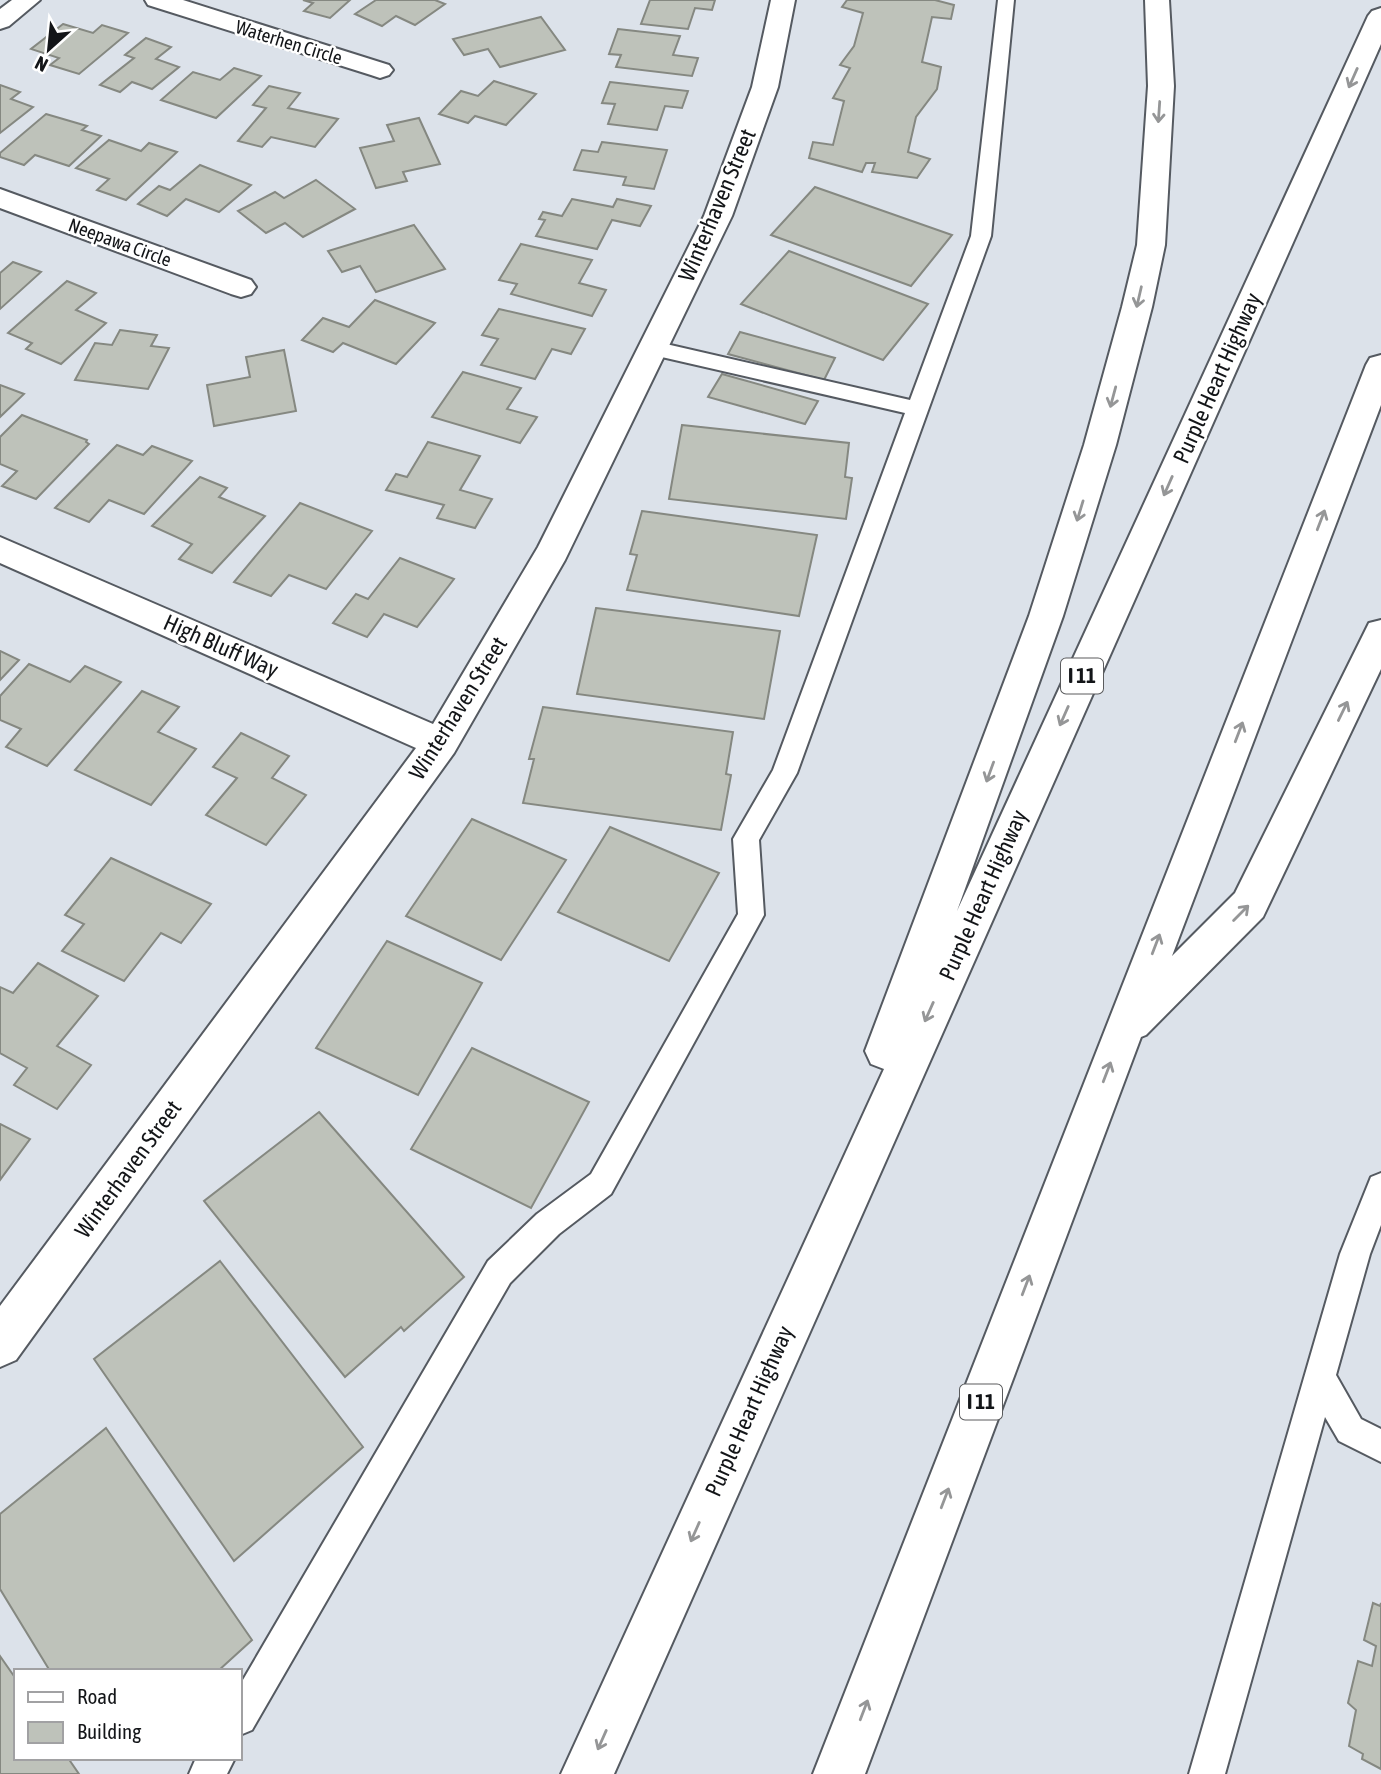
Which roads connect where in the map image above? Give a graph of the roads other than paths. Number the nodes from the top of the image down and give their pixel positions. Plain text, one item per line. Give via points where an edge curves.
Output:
1 (28, 0) edge
2 (157, 0) edge
3 (783, 0) edge
4 (1006, 0) edge
5 (1157, 0) edge
6 (1381, 16) edge
7 (0, 22) edge
8 (380, 71) dead end
9 (0, 198) edge
10 (240, 286) dead end
11 (653, 348) junction
12 (1381, 365) edge
13 (918, 409) junction
14 (0, 549) edge
15 (1381, 633) edge
16 (441, 743) junction
17 (1123, 1030) junction
18 (1381, 1187) edge
19 (783, 1336) junction
20 (0, 1344) edge
21 (1320, 1378) junction
22 (1381, 1446) edge
23 (242, 1715) edge
24 (587, 1774) edge
25 (839, 1774) edge
26 (1207, 1774) edge

1 - 7 main road
2 - 8 main road, Waterhen Circle
3 - 11 main road, Winterhaven Street via 765,88 718,216
4 - 13 lane via 981,236
5 -> 19 main road via 1161,86 1151,245 1100,445 1042,628
6 -> 19 main road, Purple Heart Highway / I 11
9 - 10 main road, Neepawa Circle
11 - 13 lane
11 - 16 main road, Winterhaven Street via 553,551
17 -> 12 main road, I 11
13 - 23 lane via 784,773 746,839 751,915 601,1184 548,1224 499,1272
14 - 16 main road, High Bluff Way
17 -> 15 main road via 1249,905
16 - 20 main road, Winterhaven Street
25 -> 17 main road, I 11
18 - 21 lane via 1355,1254
19 -> 24 main road, Purple Heart Highway / I 11
21 - 22 lane via 1350,1430
21 - 26 lane

